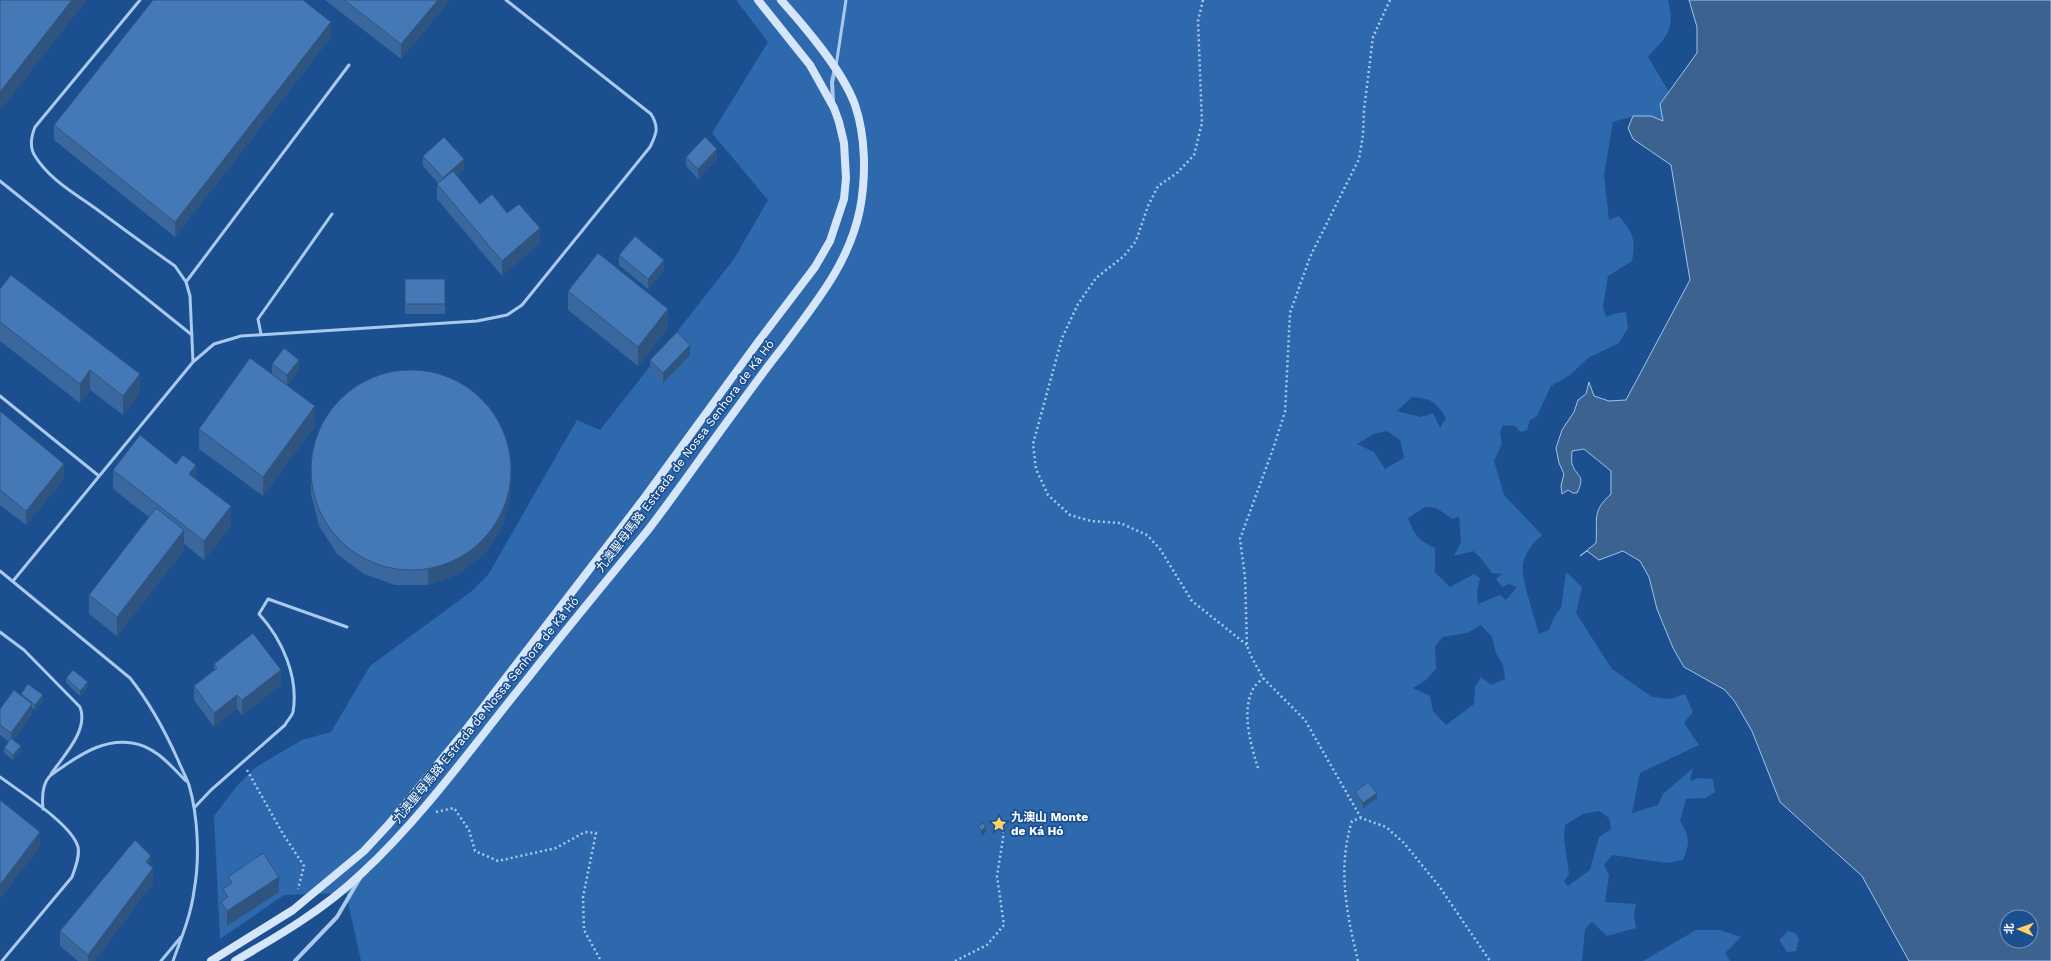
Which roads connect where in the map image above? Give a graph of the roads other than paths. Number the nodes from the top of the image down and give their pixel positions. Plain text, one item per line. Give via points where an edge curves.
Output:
1 (140, 0) edge
2 (506, 0) edge
3 (758, 0) edge
4 (781, 0) edge
5 (846, 0) edge
6 (349, 64) dead end
7 (835, 69) junction
8 (834, 108) junction
9 (0, 181) edge
10 (332, 214) dead end
11 (186, 282) junction
12 (261, 334) junction
13 (193, 335) junction
14 (193, 362) junction
15 (0, 396) edge
16 (98, 476) junction
17 (0, 571) edge
18 (13, 581) junction
19 (347, 627) dead end
20 (0, 632) edge
21 (0, 777) edge
22 (49, 777) junction
23 (189, 784) junction
24 (194, 808) junction
25 (43, 809) junction
26 (363, 873) junction
27 (301, 904) junction
28 (309, 916) junction
29 (183, 934) junction
30 (2, 961) edge
31 (161, 961) edge
32 (173, 961) edge
33 (211, 961) edge
34 (235, 961) edge
35 (295, 961) edge

1 - 11 lane via 34,127 31,146 34,155 58,182 175,266
2 - 12 lane via 651,114 656,123 657,133 650,147 522,305 507,315 477,321
3 - 8 street, 九澳聖母馬路 Estrada de Nossa Senhora de Ká Hó via 810,65
4 - 7 street, 九澳聖母馬路 Estrada de Nossa Senhora de Ká Hó via 801,22
5 - 7 lane
6 - 11 lane
7 - 8 street via 832,82
7 - 26 street, 九澳聖母馬路 Estrada de Nossa Senhora de Ká Hó via 855,105 862,147 863,180 856,227 838,271 821,298 649,528 416,817
8 - 27 street, 九澳聖母馬路 Estrada de Nossa Senhora de Ká Hó via 847,160 844,199 830,241 815,267 642,501 389,824 364,851
9 - 13 lane
10 - 12 lane via 258,319
11 - 13 lane via 190,296
12 - 14 lane via 241,336 214,344
13 - 14 lane
14 - 16 lane
15 - 16 lane
16 - 18 lane
17 - 18 lane
18 - 23 lane via 130,678 145,696
19 - 24 lane via 268,599 259,614 271,628 287,660 293,690 293,713 285,725
20 - 22 lane via 24,650 80,707 83,714 79,732
21 - 25 lane
22 - 23 lane via 77,757 100,745 132,743 146,747 164,758
22 - 25 lane via 43,792
23 - 24 lane
24 - 29 lane via 197,842 194,891
25 - 30 lane via 64,825 75,839 78,848 76,868 72,877
26 - 28 street, 九澳聖母馬路 Estrada de Nossa Senhora de Ká Hó via 335,898
26 - 35 street via 338,917
27 - 28 street
27 - 33 street, 九澳聖母馬路 Estrada de Nossa Senhora de Ká Hó
28 - 34 street, 九澳聖母馬路 Estrada de Nossa Senhora de Ká Hó
29 - 31 lane
29 - 32 lane

